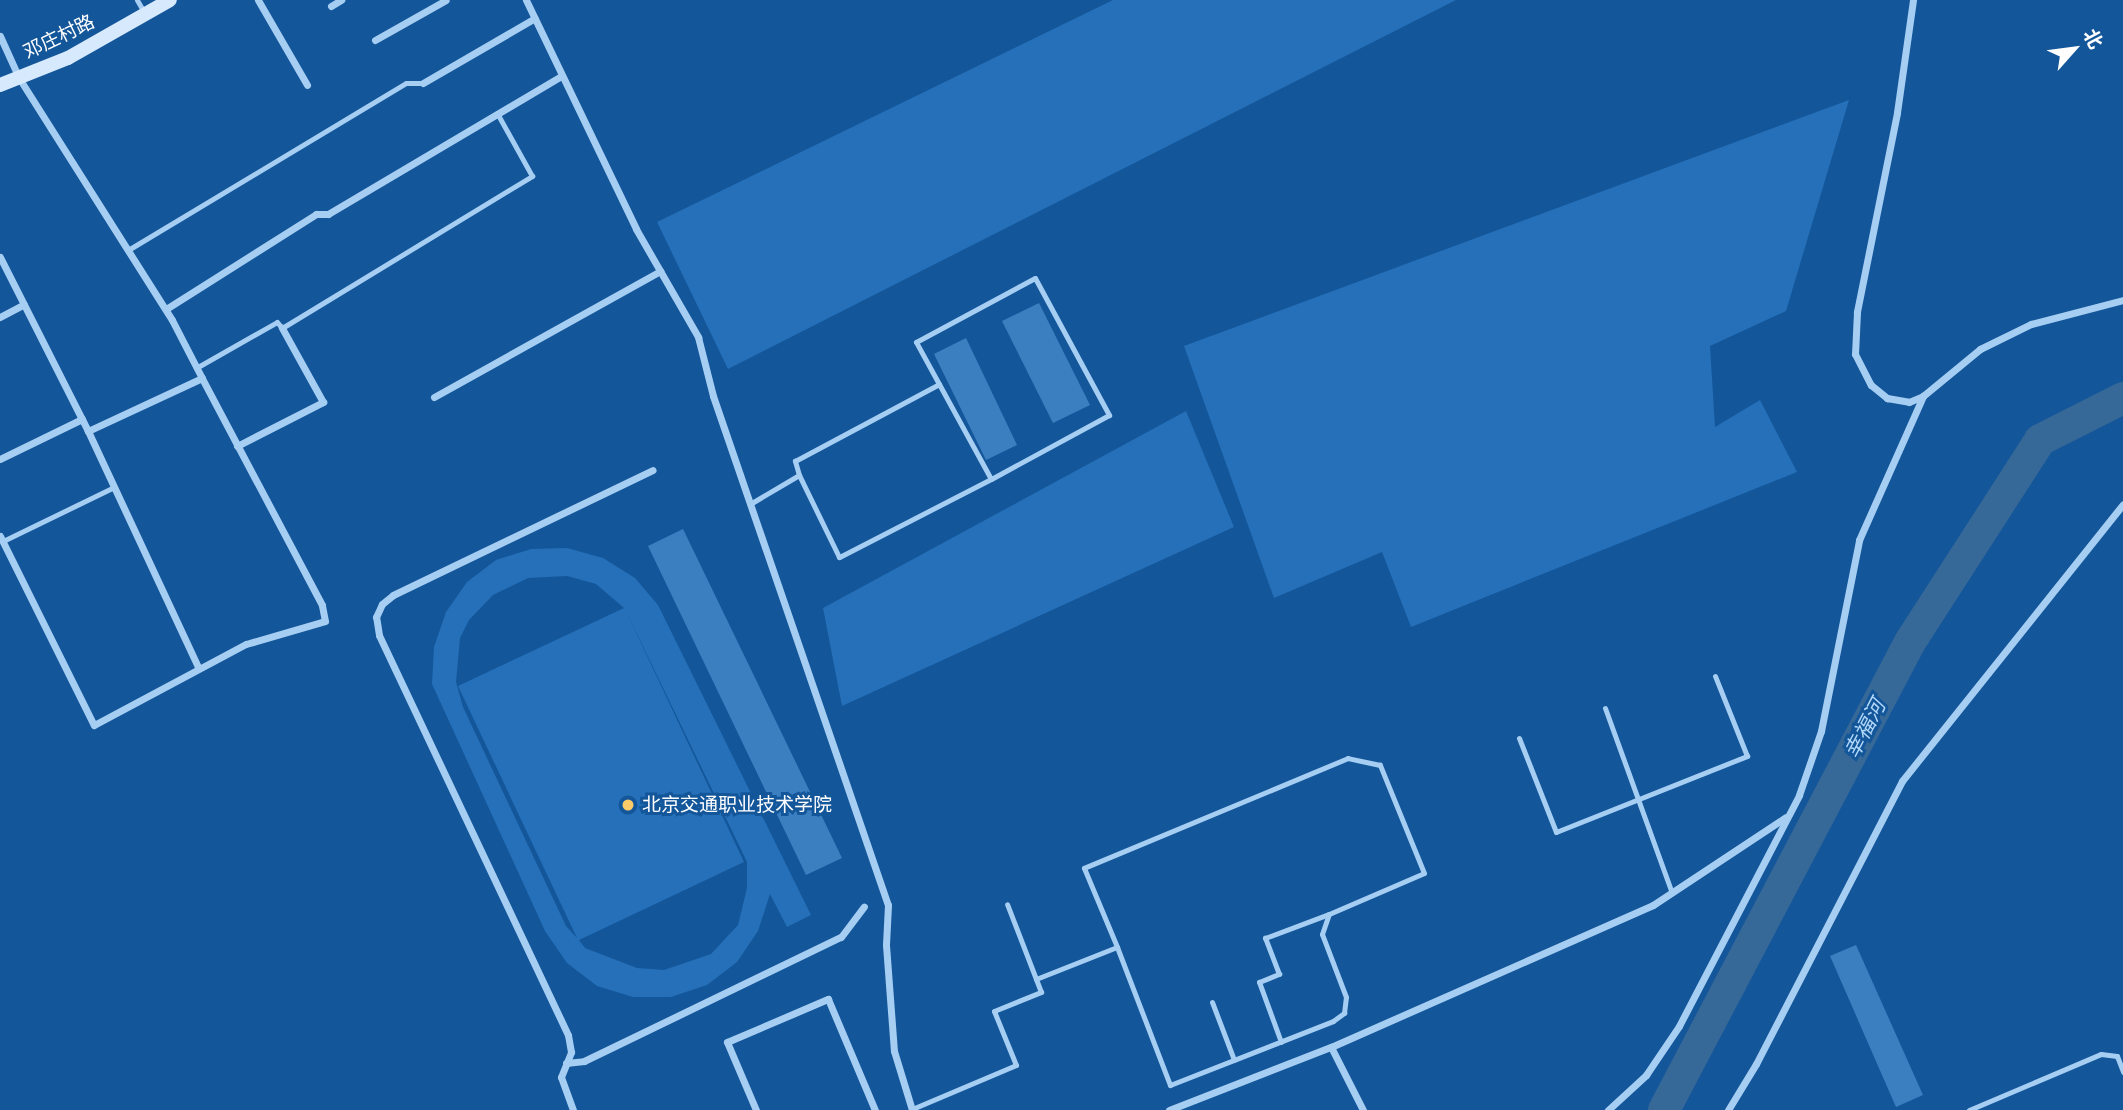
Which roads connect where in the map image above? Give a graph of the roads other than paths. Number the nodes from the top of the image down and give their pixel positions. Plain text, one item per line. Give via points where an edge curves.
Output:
1 (137, 0) edge
2 (170, 0) edge
3 (258, 0) edge
4 (341, 0) edge
5 (446, 0) edge
6 (526, 0) edge
7 (1913, 0) edge
8 (331, 5) dead end
9 (145, 14) junction
10 (534, 18) junction
11 (0, 37) edge
12 (375, 40) dead end
13 (561, 75) junction
14 (19, 78) junction
15 (423, 83) joint
16 (0, 85) edge
17 (307, 85) dead end
18 (497, 113) junction
19 (128, 250) junction
20 (0, 257) edge
21 (660, 271) junction
22 (2123, 300) edge
23 (24, 304) junction
24 (166, 309) junction
25 (0, 317) edge
26 (282, 328) junction
27 (196, 368) junction
28 (202, 378) junction
29 (939, 384) junction
30 (1923, 396) junction
31 (434, 397) dead end
32 (82, 419) junction
33 (88, 431) junction
34 (237, 446) junction
35 (0, 459) edge
36 (653, 470) dead end
37 (799, 475) junction
38 (991, 479) junction
39 (114, 487) junction
40 (750, 504) junction
41 (2123, 504) edge
42 (1, 539) edge
43 (198, 667) junction
44 (1715, 676) dead end
45 (1605, 708) dead end
46 (1519, 738) dead end
47 (1638, 800) junction
48 (1789, 814) junction
49 (1672, 893) junction
50 (1007, 904) dead end
51 (864, 907) dead end
52 (1329, 915) junction
53 (1117, 947) junction
54 (1037, 979) junction
55 (1212, 1002) dead end
56 (1280, 1042) junction
57 (1331, 1046) junction
58 (1234, 1060) junction
59 (566, 1063) junction
60 (2123, 1072) edge
61 (912, 1109) edge
62 (573, 1110) edge
63 (756, 1110) edge
64 (875, 1110) edge
65 (1168, 1110) edge
66 (1363, 1110) edge
67 (1608, 1110) edge
68 (1728, 1110) edge
69 (1969, 1110) edge

1 - 9 lane
2 - 9 street, 邓庄村路
3 - 17 street
4 - 8 street
5 - 12 street
6 - 10 street
7 - 30 street via 1897,113 1857,312 1856,354 1871,385 1888,398 1909,402
9 - 14 street, 邓庄村路 via 68,58
10 - 13 street
10 - 15 street
11 - 14 street
13 - 18 street
13 - 21 street
14 - 16 street, 邓庄村路
14 - 19 street
15 - 19 lane via 406,83
18 - 24 street via 328,214 317,214
18 - 26 lane via 533,176
19 - 24 street
20 - 23 street
21 - 31 street
21 - 40 street via 698,337
22 - 30 street via 2031,324 1980,349
23 - 25 street
23 - 32 street
24 - 27 street
26 - 27 lane via 277,322
26 - 34 street via 323,402
27 - 28 street
28 - 33 street
28 - 34 street
29 - 37 lane via 794,461
29 - 38 lane
29 - 38 lane via 916,342 1035,278 1109,415
30 - 48 street via 1860,540 1821,731
32 - 33 street
32 - 35 street
33 - 39 street
34 - 43 street via 322,605 325,621 246,643
36 - 59 street via 393,595 376,617 379,635 568,1035 571,1052
37 - 38 lane via 839,557
37 - 40 lane
39 - 42 lane
39 - 43 street
40 - 61 street via 888,905 886,945 894,1051
41 - 68 street via 1902,781
42 - 43 street via 94,725
44 - 47 lane via 1747,756
45 - 47 lane
46 - 47 lane via 1556,832
47 - 49 lane
48 - 49 street
48 - 67 street via 1679,1026 1646,1075
49 - 57 street
50 - 54 lane
51 - 59 street via 841,937 584,1061
52 - 53 lane via 1424,873 1380,765 1360,757 1348,758 1084,868
52 - 56 lane via 1322,934 1346,997 1344,1013
52 - 56 lane via 1265,938 1279,974 1259,982
53 - 54 lane
53 - 58 lane via 1170,1085
54 - 61 lane via 1041,992 994,1012 1016,1065
55 - 58 lane
56 - 58 lane
57 - 65 street
57 - 66 street
59 - 62 street via 561,1077
60 - 69 lane via 2117,1056 2101,1054
63 - 64 street via 727,1042 828,999

